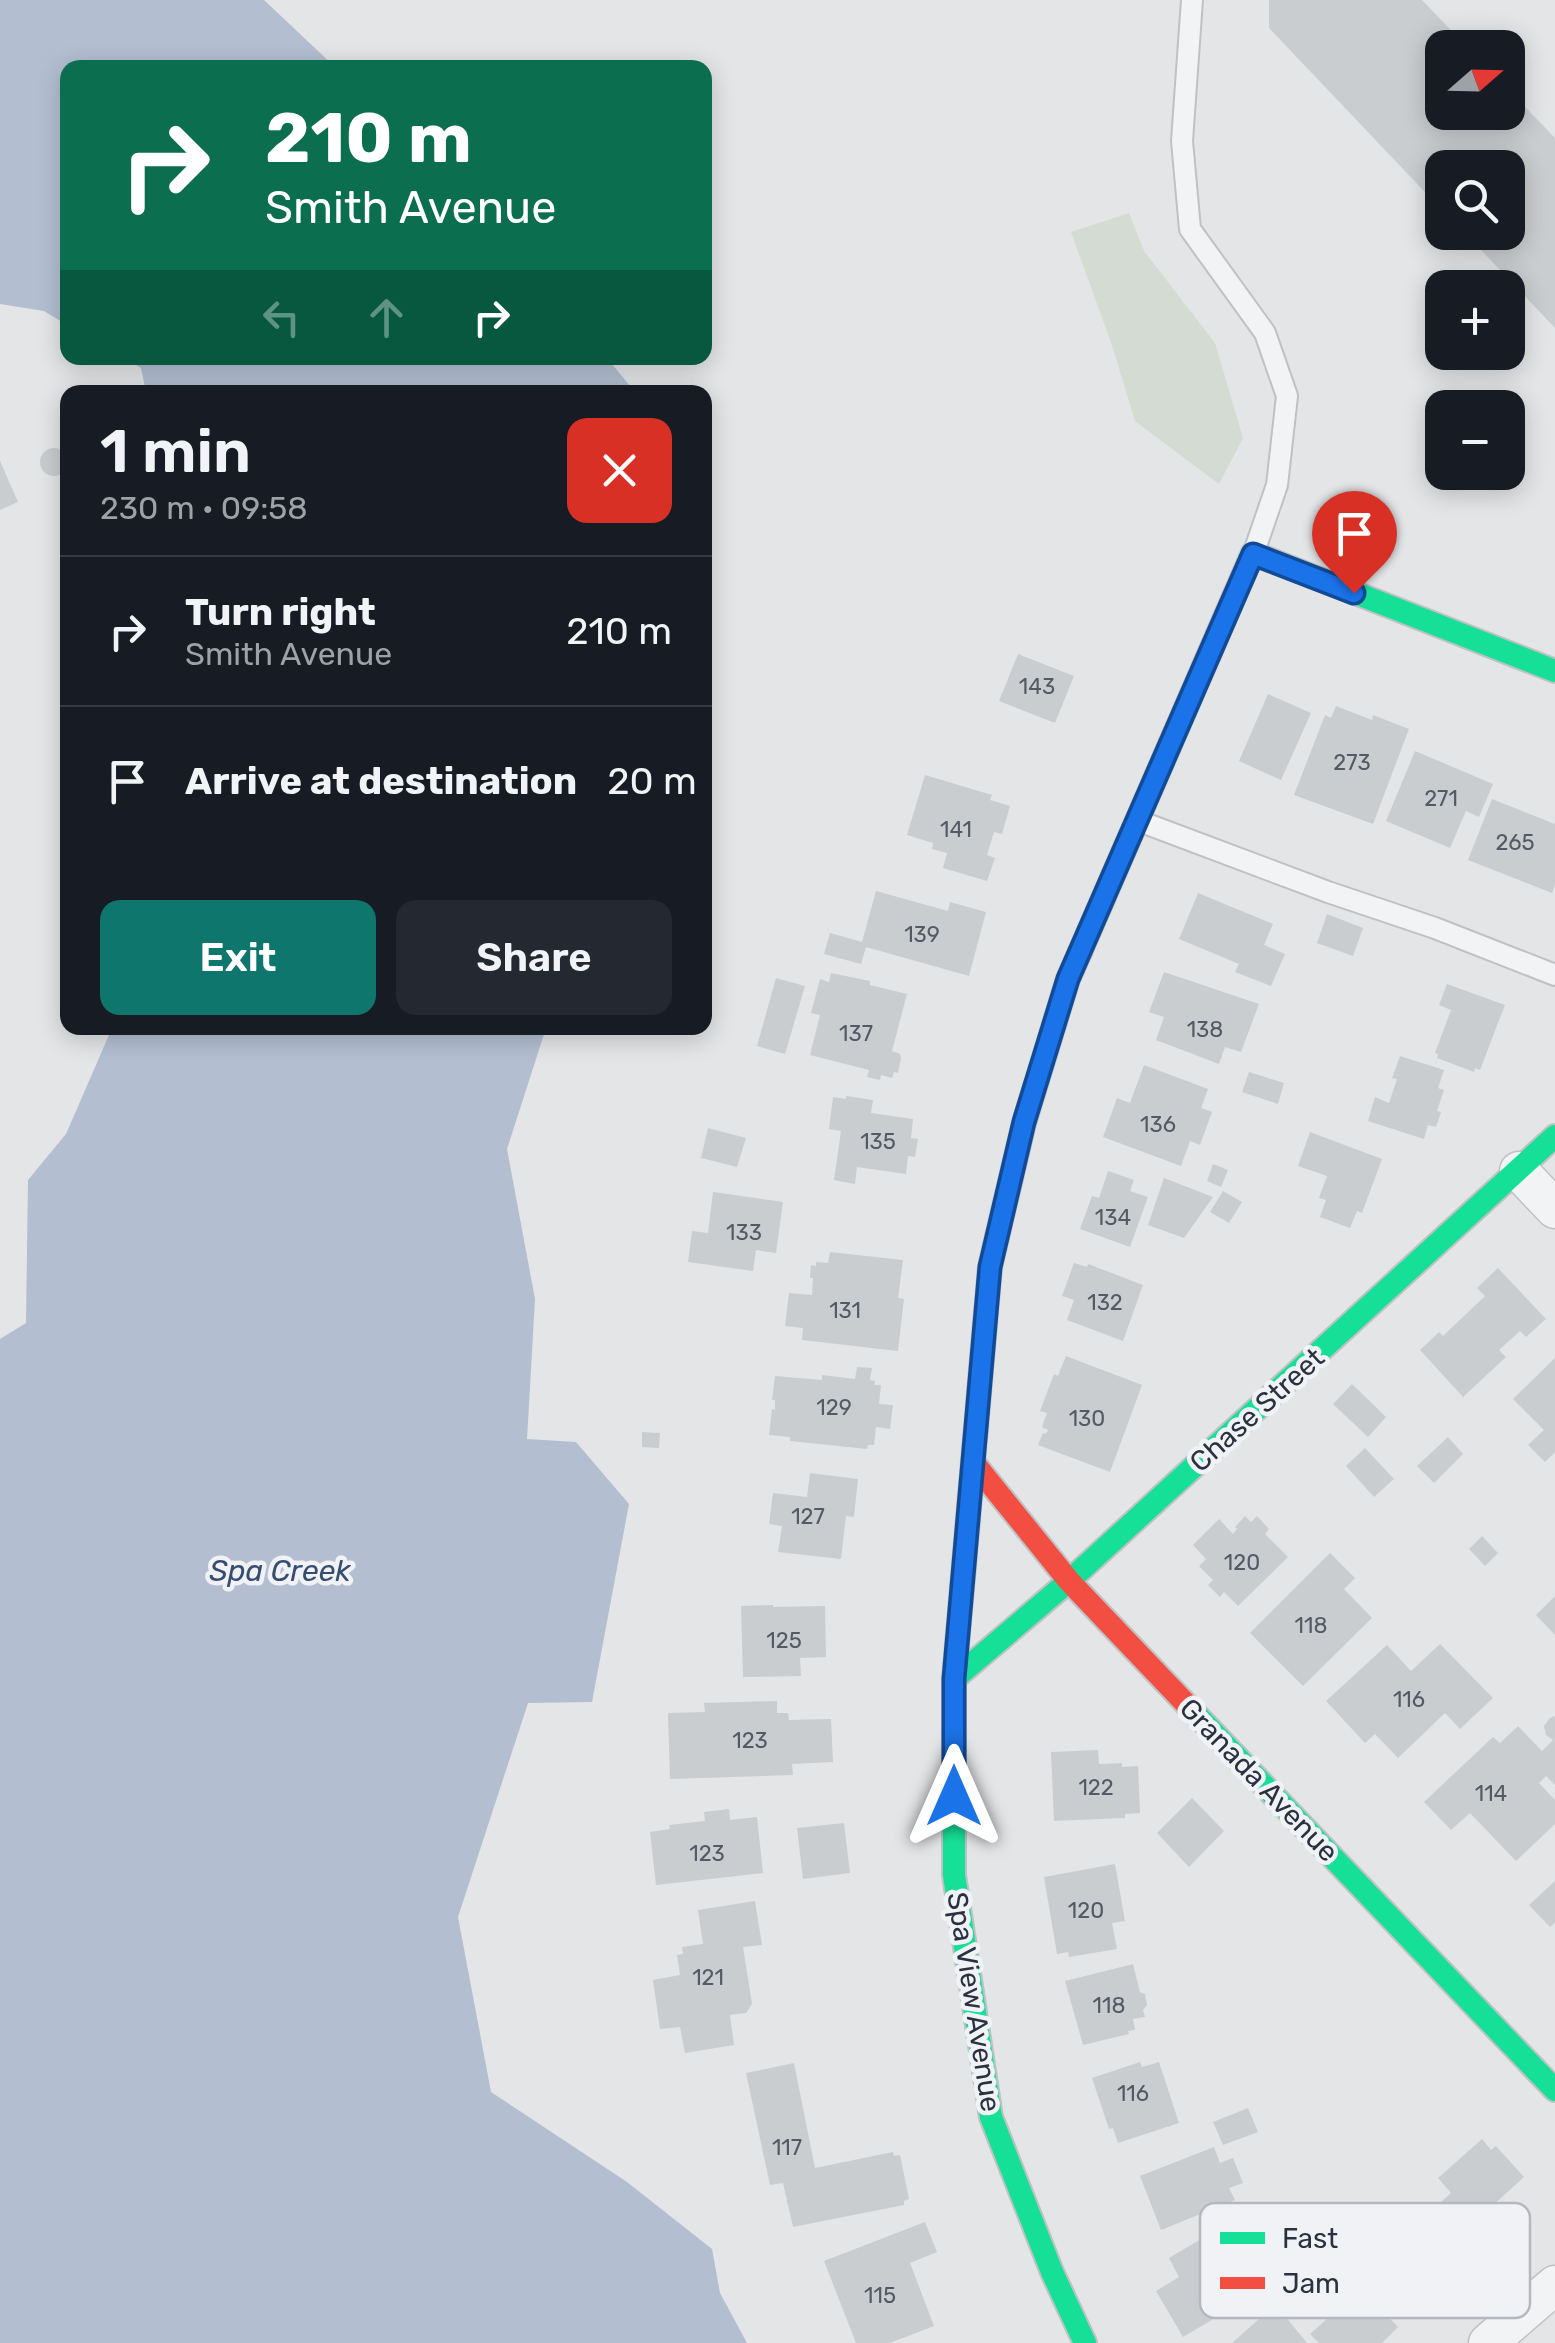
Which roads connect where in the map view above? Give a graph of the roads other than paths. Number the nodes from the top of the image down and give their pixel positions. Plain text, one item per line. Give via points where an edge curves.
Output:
1 (1192, 0) edge
2 (1253, 554) junction
3 (1555, 671) edge
4 (1137, 820) junction
5 (1555, 975) edge
6 (1555, 1136) edge
7 (1519, 1171) junction
8 (1555, 1209) edge
9 (973, 1462) junction
10 (1069, 1581) junction
11 (954, 1679) junction
12 (1555, 2090) edge
13 (1555, 2285) edge
14 (1530, 2307) edge
15 (1517, 2318) edge
16 (1085, 2343) edge
17 (1488, 2343) edge

1 - 2 lane via 1182,141 1190,229 1265,333 1287,396 1277,485
2 - 3 street
2 - 4 street, Spa View Avenue
4 - 5 lane
4 - 9 street, Spa View Avenue via 1068,979 1024,1122 990,1267
6 - 7 street, Chase Street
7 - 8 street
7 - 10 street, Chase Street
9 - 10 street, Granada Avenue
9 - 11 street, Spa View Avenue
10 - 11 street, Chase Street
10 - 12 street, Granada Avenue
11 - 16 street, Spa View Avenue via 954,1874 991,2117
13 - 14 street
15 - 17 street

